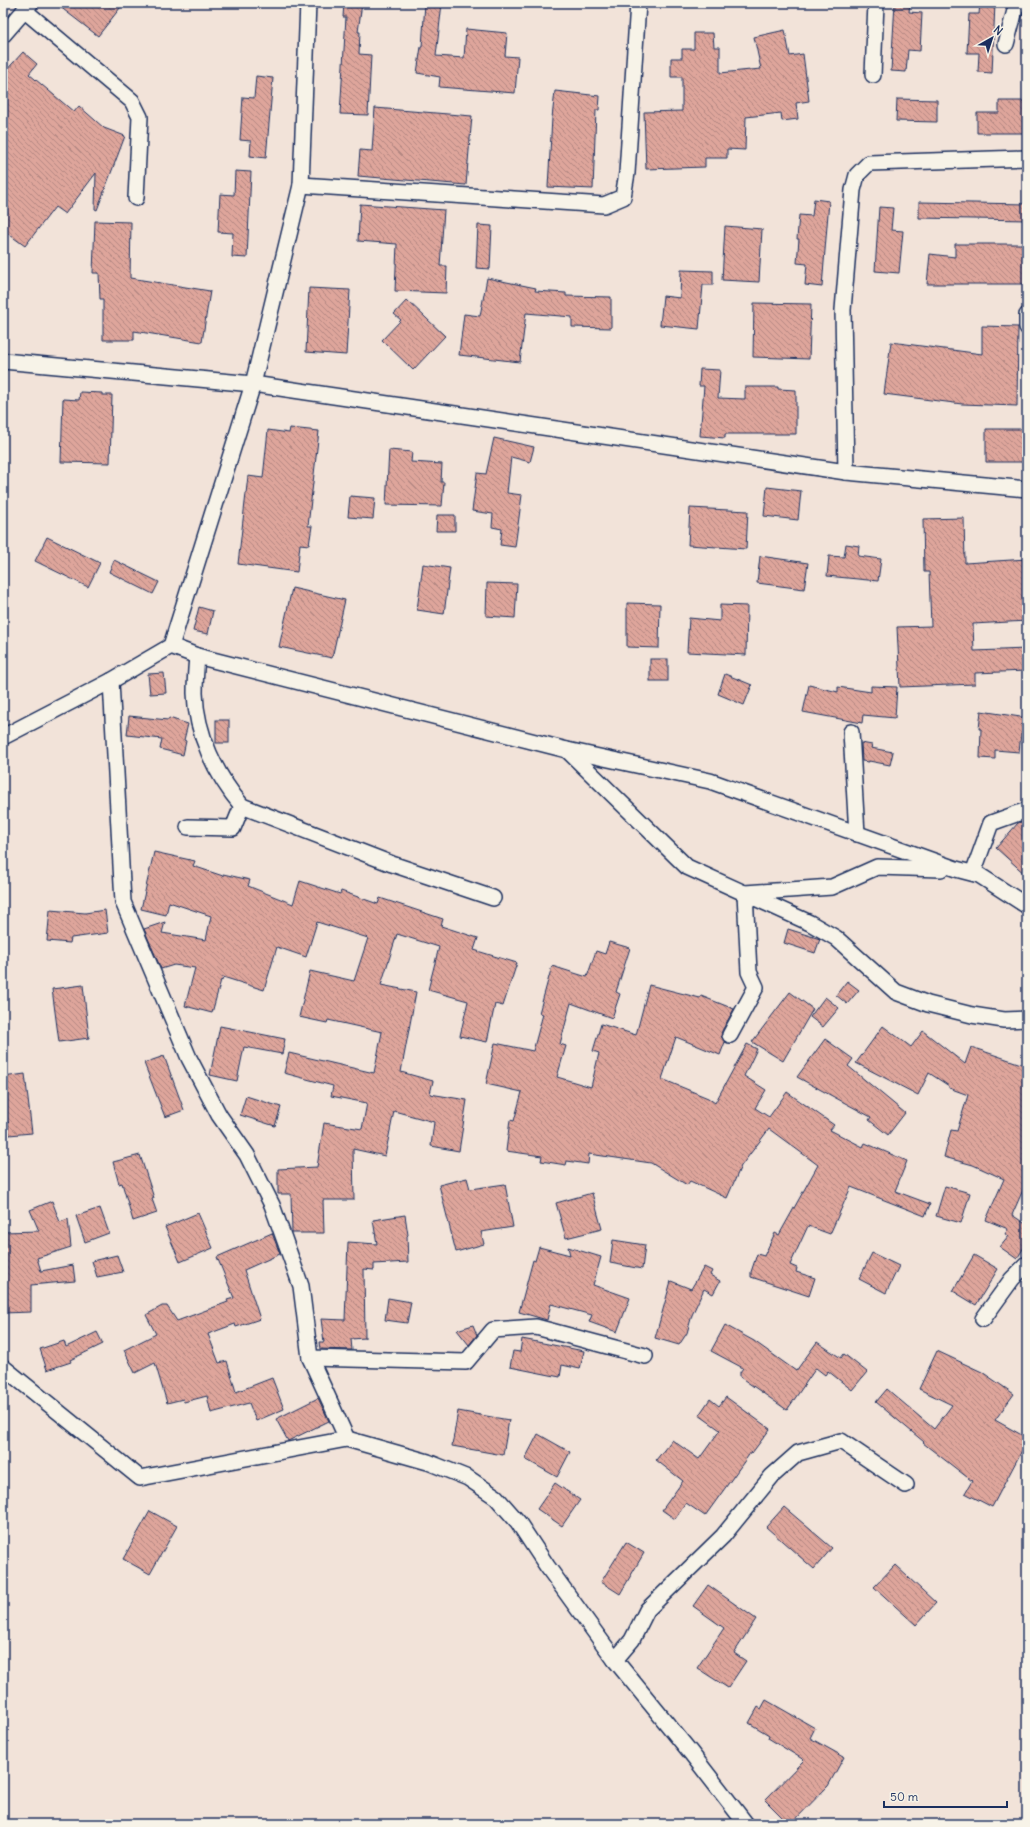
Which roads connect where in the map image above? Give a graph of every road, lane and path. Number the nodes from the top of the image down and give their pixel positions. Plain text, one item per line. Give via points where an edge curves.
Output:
1 (308, 3) edge
2 (638, 3) edge
3 (876, 3) edge
4 (1017, 3) edge
5 (27, 6) edge
6 (3, 35) edge
7 (1006, 44) dead end
8 (873, 75) dead end
9 (1027, 158) edge
10 (301, 185) junction
11 (136, 198) dead end
12 (1027, 315) edge
13 (1027, 327) edge
14 (3, 361) edge
15 (253, 384) junction
16 (846, 472) junction
17 (1027, 488) edge
18 (171, 646) junction
19 (197, 656) junction
20 (111, 681) junction
21 (851, 732) dead end
22 (3, 737) edge
23 (567, 750) junction
24 (242, 806) junction
25 (1027, 810) edge
26 (188, 827) dead end
27 (857, 834) junction
28 (956, 869) junction
29 (973, 873) junction
30 (745, 893) junction
31 (492, 898) dead end
32 (1027, 906) edge
33 (1027, 1019) edge
34 (730, 1035) dead end
35 (1027, 1264) edge
36 (983, 1319) dead end
37 (645, 1356) dead end
38 (310, 1358) junction
39 (3, 1367) edge
40 (346, 1439) junction
41 (906, 1486) dead end
42 (615, 1660) junction
43 (746, 1824) edge

1 - 10 street
2 - 10 street via 623,198 604,205
3 - 8 street
4 - 7 street
5 - 6 street
5 - 11 street via 132,101 140,117
9 - 16 street via 869,163 858,175 853,190 843,310
10 - 15 street
12 - 13 street
14 - 15 street
15 - 16 street
15 - 18 street
16 - 17 street
18 - 19 street
18 - 20 street
19 - 23 street
19 - 24 street via 195,694 199,720 209,754 230,792
20 - 22 street
20 - 38 street via 123,902 189,1058 219,1115 247,1155 272,1205 301,1286
21 - 27 street
23 - 27 street via 710,781
23 - 30 street via 688,867
24 - 26 street via 233,828
24 - 31 street via 392,864
25 - 29 street via 991,823
27 - 28 street
28 - 29 street
28 - 30 street via 877,867 832,887
29 - 32 street
30 - 33 street via 836,938 896,992 928,1004 972,1015 1004,1020
30 - 34 street via 749,972 756,987
35 - 36 street via 1012,1279
37 - 38 street via 536,1327 493,1330 466,1362
38 - 40 street
39 - 40 street via 140,1478
40 - 42 street via 428,1462 468,1478 496,1497 518,1522
41 - 42 street via 841,1441 798,1454 772,1476 722,1536 647,1610 632,1640
42 - 43 street

